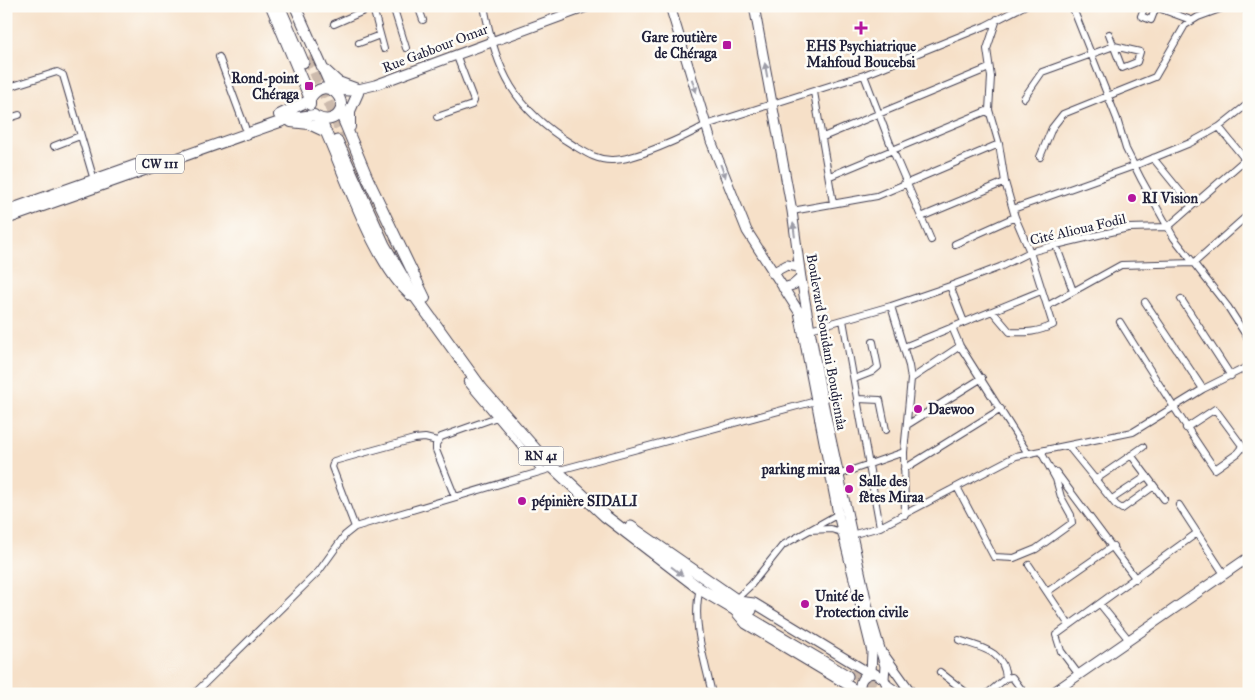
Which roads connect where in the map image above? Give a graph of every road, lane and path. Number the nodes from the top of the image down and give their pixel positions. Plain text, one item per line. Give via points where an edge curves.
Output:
1 (271, 6) edge
2 (279, 6) edge
3 (287, 6) edge
4 (295, 6) edge
5 (375, 6) edge
6 (393, 6) edge
7 (418, 6) edge
8 (484, 6) edge
9 (589, 6) edge
10 (670, 6) edge
11 (754, 6) edge
12 (1024, 6) edge
13 (1072, 6) edge
14 (1145, 6) edge
15 (1228, 6) edge
16 (1242, 6) edge
17 (1154, 7) edge
18 (1015, 8) edge
19 (566, 10) edge
20 (1249, 14) edge
21 (998, 19) junction
22 (423, 20) dead end
23 (1191, 20) junction
24 (334, 24) dead end
25 (1109, 34) dead end
26 (380, 35) junction
27 (490, 41) junction
28 (359, 43) dead end
29 (406, 48) dead end
30 (384, 49) dead end
31 (456, 54) junction
32 (1090, 54) junction
33 (219, 57) dead end
34 (322, 66) junction
35 (989, 68) junction
36 (864, 75) junction
37 (6, 88) edge
38 (332, 89) junction
39 (357, 91) junction
40 (814, 92) junction
41 (1109, 96) junction
42 (1024, 98) dead end
43 (310, 100) junction
44 (1249, 103) edge
45 (772, 104) junction
46 (341, 109) junction
47 (989, 110) junction
48 (19, 115) dead end
49 (878, 115) junction
50 (317, 117) junction
51 (437, 117) dead end
52 (6, 119) edge
53 (270, 125) junction
54 (706, 125) junction
55 (245, 127) junction
56 (1219, 127) junction
57 (326, 132) junction
58 (80, 136) junction
59 (343, 137) junction
60 (823, 138) junction
61 (999, 144) junction
62 (54, 146) dead end
63 (893, 151) junction
64 (1040, 157) dead end
65 (1153, 158) junction
66 (1248, 160) edge
67 (1134, 166) junction
68 (830, 176) junction
69 (94, 180) junction
70 (1005, 182) junction
71 (906, 184) junction
72 (833, 203) junction
73 (1192, 206) junction
74 (1013, 209) junction
75 (6, 211) edge
76 (792, 211) junction
77 (1249, 214) edge
78 (1015, 217) junction
79 (921, 218) junction
80 (6, 219) edge
81 (1168, 227) junction
82 (931, 240) dead end
83 (956, 244) dead end
84 (1056, 245) junction
85 (1030, 252) junction
86 (1194, 263) junction
87 (799, 267) junction
88 (772, 273) junction
89 (800, 278) junction
90 (950, 286) junction
91 (783, 288) junction
92 (1041, 291) junction
93 (1073, 291) junction
94 (1181, 299) dead end
95 (422, 300) junction
96 (1145, 302) dead end
97 (890, 306) junction
98 (1046, 306) junction
99 (993, 312) junction
100 (843, 320) junction
101 (964, 322) junction
102 (1120, 322) dead end
103 (952, 328) junction
104 (810, 329) junction
105 (1249, 340) edge
106 (873, 342) dead end
107 (960, 346) junction
108 (904, 347) junction
109 (1249, 366) edge
110 (1231, 376) junction
111 (982, 378) junction
112 (854, 379) junction
113 (911, 379) junction
114 (467, 382) dead end
115 (1203, 389) junction
116 (858, 399) junction
117 (816, 401) junction
118 (1173, 408) junction
119 (1001, 409) junction
120 (497, 417) junction
121 (908, 425) junction
122 (1186, 428) junction
123 (886, 430) dead end
124 (437, 441) junction
125 (1069, 447) junction
126 (1143, 447) dead end
127 (904, 452) junction
128 (1027, 452) junction
129 (1041, 452) junction
130 (1131, 455) junction
131 (870, 465) junction
132 (553, 469) junction
133 (904, 469) junction
134 (838, 475) junction
135 (1147, 476) junction
136 (1095, 480) junction
137 (1154, 486) junction
138 (957, 487) junction
139 (455, 497) junction
140 (1164, 499) dead end
141 (1112, 500) junction
142 (1179, 505) dead end
143 (842, 513) junction
144 (906, 515) junction
145 (354, 526) junction
146 (880, 527) junction
147 (809, 530) junction
148 (847, 533) junction
149 (1198, 533) junction
150 (1113, 546) junction
151 (1249, 557) edge
152 (1029, 565) dead end
153 (1224, 574) junction
154 (1136, 579) junction
155 (700, 589) junction
156 (1047, 592) junction
157 (736, 603) junction
158 (1100, 604) junction
159 (1069, 625) junction
160 (959, 640) dead end
161 (1129, 640) junction
162 (876, 650) junction
163 (851, 671) junction
164 (940, 672) dead end
165 (870, 673) junction
166 (1079, 675) junction
167 (1006, 678) junction
168 (885, 686) edge
169 (194, 694) edge
170 (712, 694) edge
171 (861, 694) edge
172 (900, 694) edge
173 (912, 694) edge
174 (968, 694) edge
175 (987, 694) edge
176 (1026, 694) edge
177 (1051, 694) edge

1 - 43 main road
2 - 3 highway via 306,60
4 - 34 main road
5 - 24 street
5 - 26 street
6 - 29 street
7 - 22 street
8 - 27 street
9 - 19 main road, Rue Gabbour Omar
10 -> 54 main road, Boulevard Souidani Boudjemâa
45 -> 11 main road, Boulevard Souidani Boudjemâa
12 - 18 street
13 - 32 street
14 - 17 street via 1141,16 1151,20
15 - 23 street
16 - 20 street
17 - 23 street
18 - 21 street
19 - 27 main road, Rue Gabbour Omar
21 - 35 street via 987,49
21 - 36 street
23 - 41 street via 1182,29 1155,77
25 - 32 street via 1114,46
26 - 28 street
26 - 30 street
27 - 31 main road, Rue Gabbour Omar
27 - 54 street via 512,91 526,107 566,141 593,157 622,160
31 - 39 main road, Rue Gabbour Omar
31 - 51 street via 474,101 472,105
32 - 41 street
32 - 42 street via 1042,72
33 - 55 street
34 - 38 main road
34 - 39 main road via 338,82
35 - 47 street
35 - 49 street
36 - 40 street
36 - 49 street
37 - 58 street via 61,73
38 - 39 main road, Rue Gabbour Omar
38 - 43 main road via 322,88
38 - 46 main road via 340,99
39 - 46 main road, Rue Gabbour Omar
39 - 59 main road
40 - 45 street
40 - 60 street
41 - 64 street via 1064,114 1052,128
41 - 67 street
43 - 50 main road
43 - 55 main road, CW 111
44 - 56 street
45 - 54 street
45 - 76 main road, Boulevard Souidani Boudjemâa
46 - 50 main road via 329,120
46 - 59 main road
47 - 61 street
47 - 63 street
48 - 52 street
49 - 60 street
49 - 63 street
50 - 53 main road, CW 111 via 300,116
50 - 57 main road
53 - 57 main road via 301,122
53 - 80 main road, CW 111
54 -> 88 main road, Boulevard Souidani Boudjemâa via 747,231
55 - 69 main road, CW 111
56 - 65 street
56 - 66 street
57 - 95 main road via 380,254 400,285
58 - 62 street
58 - 69 street
59 - 95 highway, RN 41 via 390,241
60 - 68 street
61 - 70 street
61 - 71 street
63 - 68 street
63 - 71 street
65 - 67 street
65 - 73 street
66 - 73 street
67 - 74 street
67 - 81 street
68 - 72 street
69 - 75 main road, CW 111
70 - 74 street
70 - 79 street
71 - 72 street via 877,196
71 - 79 street
72 - 76 street
73 - 81 street
74 - 78 street
87 -> 76 main road, Boulevard Souidani Boudjemâa
77 - 86 street
78 - 83 street
78 - 85 street
79 - 82 street
81 - 84 street, Cité Alioua Fodil via 1128,228
81 - 86 street
84 - 85 street, Cité Alioua Fodil
84 - 93 street
85 - 90 street, Cité Alioua Fodil
85 - 92 street
86 - 93 street via 1121,265
86 - 105 street
87 - 88 main road via 783,266
87 - 89 main road, Boulevard Souidani Boudjemâa
88 - 91 main road, Boulevard Souidani Boudjemâa
89 - 91 main road
89 - 104 main road, Boulevard Souidani Boudjemâa
90 - 97 street, Cité Alioua Fodil
90 - 101 street
91 - 117 main road, Boulevard Souidani Boudjemâa via 799,312
92 - 98 street
92 - 99 street
93 - 98 street
94 - 110 street
95 - 132 highway, RN 41
96 - 115 street
97 - 100 street, Cité Alioua Fodil
97 - 108 street
98 - 99 street via 1053,325 1028,334 1010,332
99 - 101 street
100 - 104 street, Cité Alioua Fodil
100 - 112 street
101 - 103 street
102 - 118 street
103 - 107 street
103 - 108 street
104 - 134 main road, Boulevard Souidani Boudjemâa
106 - 112 street via 878,367
107 - 111 street
107 - 113 street
108 - 113 street
109 - 110 street
110 - 115 street
111 - 119 street
111 - 121 street
112 - 116 street
113 - 121 street
114 - 120 street
115 - 118 street
116 - 123 street via 880,400
116 - 131 street
117 - 132 street
117 - 143 main road, Boulevard Souidani Boudjemâa
118 - 122 street
118 - 125 street via 1133,432
119 - 128 street
119 - 133 street
120 - 124 street
120 - 132 street
121 - 127 street
122 - 122 street via 1215,469 1243,447 1215,409
124 - 139 street via 436,450
124 - 145 street via 414,439 334,461 332,467
125 - 129 street
125 - 136 street
126 - 130 street
127 - 131 street
127 - 133 street
128 - 129 street
128 - 138 street
129 - 138 street via 1056,479 1072,523 1042,545 1014,558 994,557
129 - 150 street
130 - 135 street
130 - 136 street
131 - 134 street
131 - 146 street
132 - 139 street
132 -> 155 highway, RN 41 via 605,516
132 - 157 highway, RN 41
133 - 144 street
134 - 143 main road, Boulevard Souidani Boudjemâa
135 - 137 street
135 - 141 street
136 - 141 street
137 - 140 street
137 - 141 street via 1122,509
138 - 144 street
139 - 145 street
142 - 149 street
143 - 147 street
143 - 148 main road, Boulevard Souidani Boudjemâa
144 - 146 street
145 - 169 street via 319,571
146 - 148 street
147 - 148 street
147 - 157 street via 779,549
148 - 162 main road, Boulevard Souidani Boudjemâa
149 - 153 street
149 - 154 street
150 - 154 street
150 - 156 street
151 - 153 main road
152 - 156 street
153 - 161 main road
154 - 158 street
155 - 157 highway, RN 41
155 - 170 street via 696,602
156 - 159 street
157 - 163 highway, RN 41
157 - 171 main road via 746,624
158 - 159 street
158 - 161 street
159 - 166 street via 1056,635 1056,639
160 - 167 street via 997,655 1005,667
161 - 166 main road
162 - 163 main road
162 - 165 main road, Boulevard Souidani Boudjemâa
162 - 168 main road, Boulevard Souidani Boudjemâa via 885,670
162 - 173 main road
163 - 165 main road
164 - 174 street
165 - 168 main road via 877,674
165 - 171 main road, Boulevard Souidani Boudjemâa via 861,680
166 - 177 main road
167 - 175 street
167 - 176 street via 1012,677
168 - 172 main road

